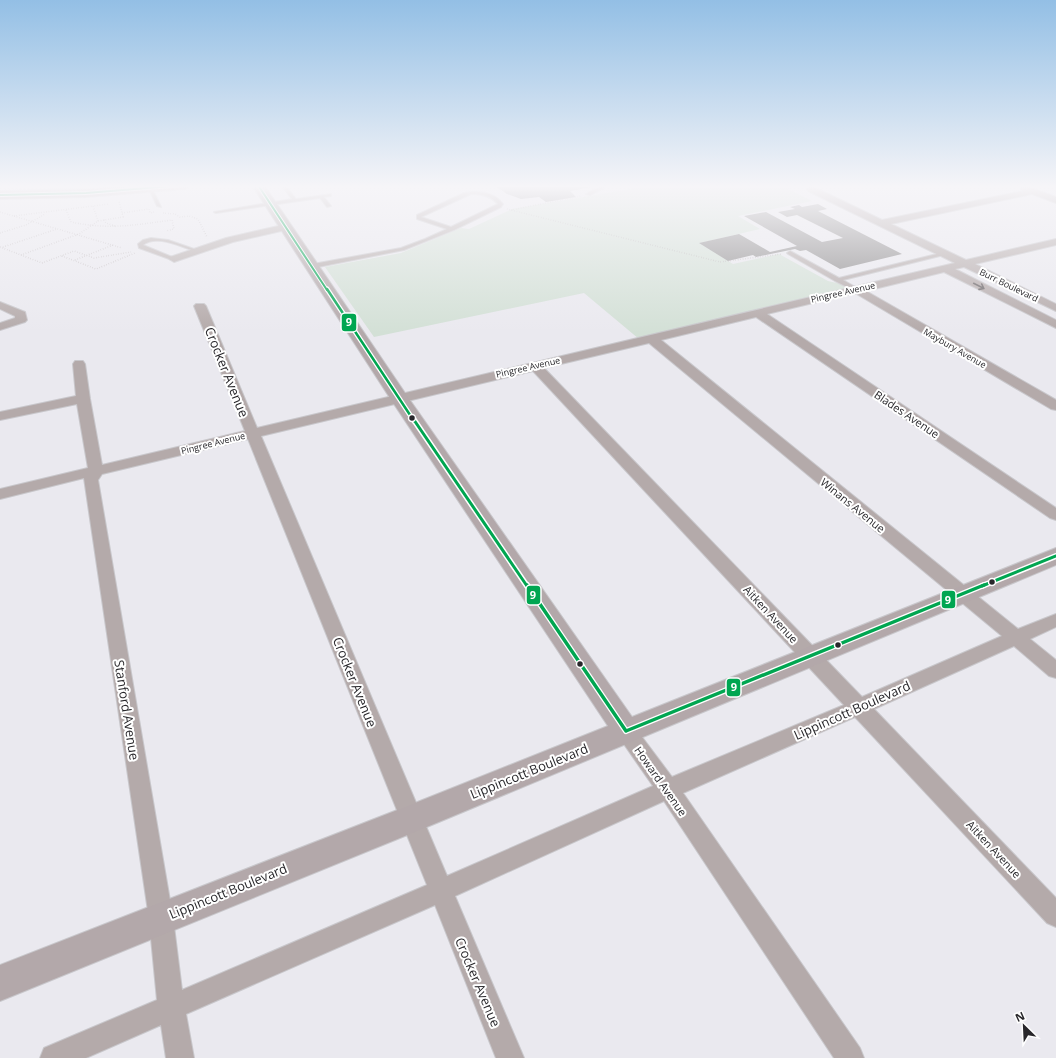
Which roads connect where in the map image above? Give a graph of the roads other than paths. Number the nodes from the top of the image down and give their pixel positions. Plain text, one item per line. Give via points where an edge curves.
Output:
1 (251, 234) edge
2 (292, 234) edge
3 (440, 234) edge
4 (905, 234) edge
5 (1053, 244) edge
6 (195, 250) junction
7 (790, 252) road end
8 (945, 254) junction
9 (174, 259) joint
10 (965, 264) junction
11 (313, 266) junction
12 (944, 268) junction
13 (837, 280) junction
14 (855, 290) junction
15 (0, 305) edge
16 (200, 306) dead end
17 (1056, 308) edge
18 (758, 313) junction
19 (1056, 324) edge
20 (0, 327) edge
21 (651, 338) junction
22 (79, 364) dead end
23 (535, 366) junction
24 (399, 398) junction
25 (83, 399) junction
26 (1056, 406) edge
27 (0, 416) edge
28 (252, 433) junction
29 (96, 471) junction
30 (0, 494) edge
31 (1056, 515) edge
32 (1056, 556) edge
33 (962, 595) junction
34 (1056, 620) edge
35 (1015, 637) junction
36 (811, 656) junction
37 (1056, 671) edge
38 (860, 707) junction
39 (626, 731) junction
40 (668, 789) junction
41 (411, 819) junction
42 (440, 891) junction
43 (1056, 916) edge
44 (161, 918) junction
45 (0, 982) edge
46 (171, 1008) junction
47 (54, 1058) edge
48 (180, 1058) edge
49 (510, 1058) edge
50 (850, 1058) edge

1 - 6 street
2 - 11 street, Howard Avenue
3 - 11 lane via 402,249
4 - 8 street, Burr Boulevard
5 - 10 street, Pingree Avenue
6 - 9 street
6 - 9 lane via 160,239 142,242 140,245
7 - 13 lane
8 - 10 street, Burr Boulevard
8 - 13 lane
10 - 12 street, Pingree Avenue
10 - 17 street, Burr Boulevard
11 - 24 street, Howard Avenue
12 - 14 street, Pingree Avenue
12 -> 19 street, Burr Boulevard
13 - 14 lane
14 - 18 street, Pingree Avenue
14 - 26 street, Maybury Avenue
15 - 20 street via 21,314 21,320
16 - 28 street, Crocker Avenue
18 - 21 street, Pingree Avenue
18 - 31 street, Blades Avenue
21 - 23 street, Pingree Avenue
21 - 33 street, Winans Avenue
22 - 25 street, Stanford Avenue
23 - 24 street, Pingree Avenue
23 - 36 street, Aitken Avenue
24 - 28 street, Pingree Avenue
24 - 39 street, Howard Avenue
25 - 27 street
25 - 29 street, Stanford Avenue
28 - 29 street, Pingree Avenue
28 - 41 street, Crocker Avenue
29 - 30 street, Pingree Avenue
29 - 44 street, Stanford Avenue via 91,480
32 - 33 street, Lippincott Boulevard
33 - 35 street, Winans Avenue
33 - 36 street, Lippincott Boulevard
34 - 35 street, Lippincott Boulevard
35 - 37 street, Winans Avenue
35 - 38 street, Lippincott Boulevard
36 - 38 street, Aitken Avenue
36 - 39 street, Lippincott Boulevard
38 - 40 street, Lippincott Boulevard
38 - 43 street, Aitken Avenue
39 - 40 street, Howard Avenue
39 - 41 street, Lippincott Boulevard
40 - 42 street, Lippincott Boulevard
40 - 50 street, Howard Avenue
41 - 42 street, Crocker Avenue
41 - 44 street, Lippincott Boulevard
42 - 46 street, Lippincott Boulevard
42 - 49 street, Crocker Avenue
44 - 45 street, Lippincott Boulevard
44 - 46 street, Stanford Avenue
46 - 47 street, Lippincott Boulevard
46 - 48 street, Stanford Avenue

